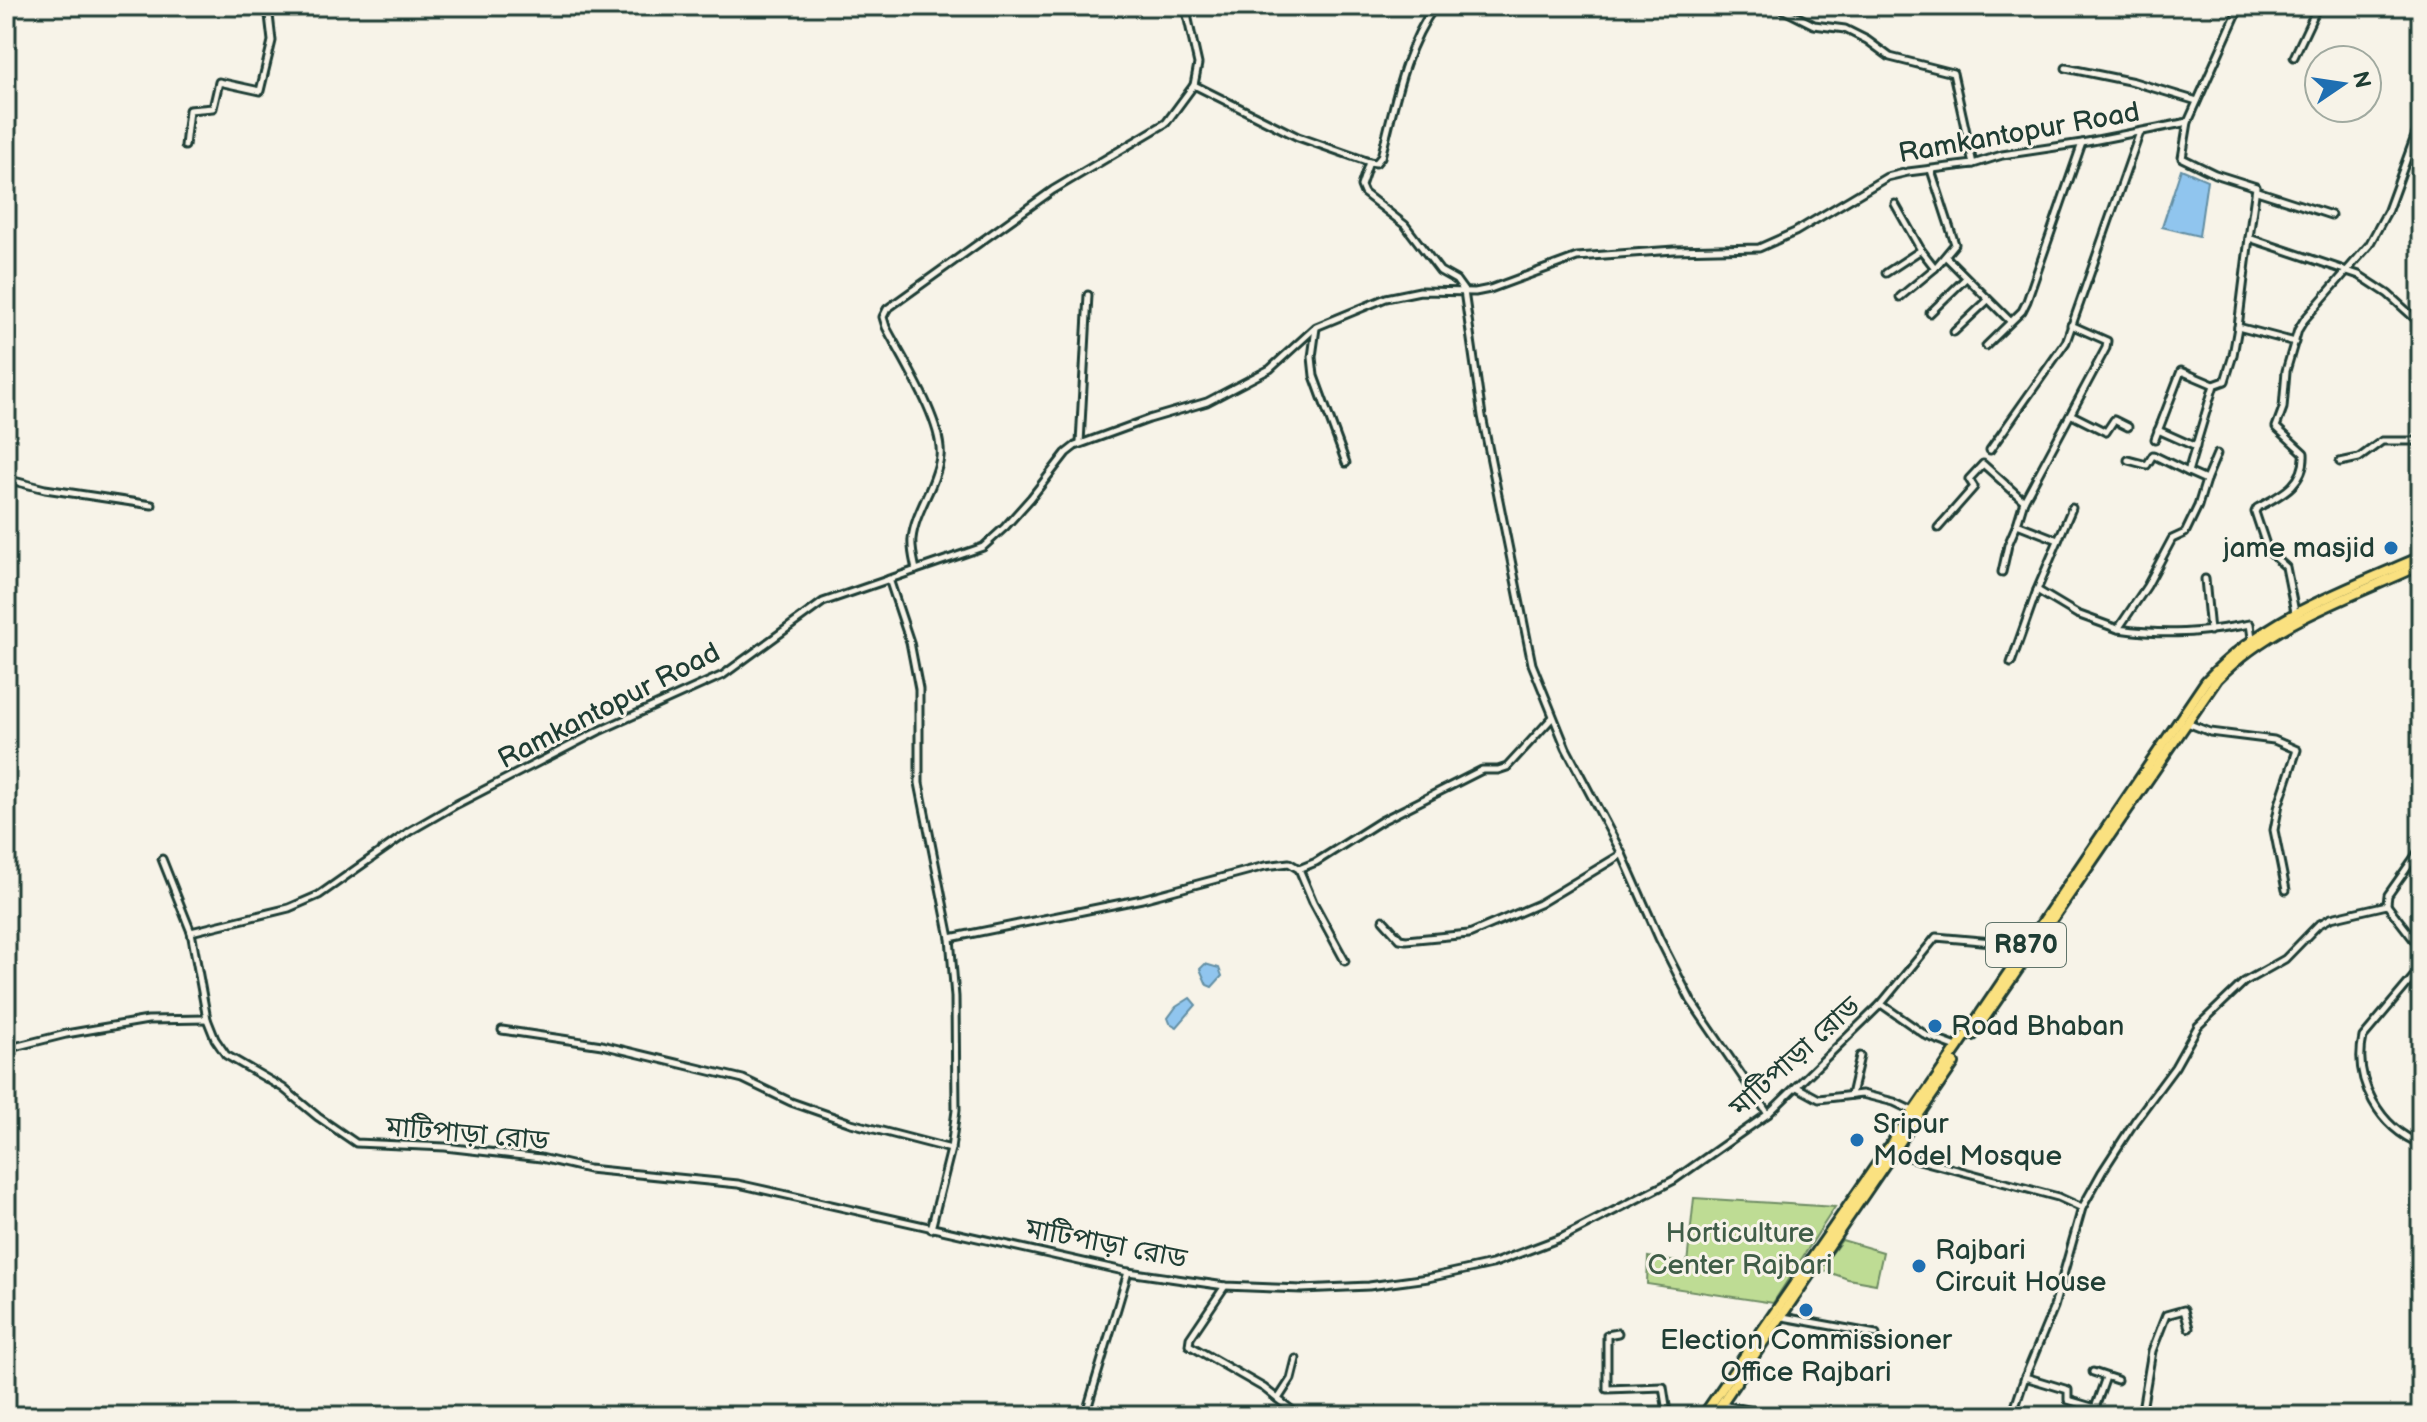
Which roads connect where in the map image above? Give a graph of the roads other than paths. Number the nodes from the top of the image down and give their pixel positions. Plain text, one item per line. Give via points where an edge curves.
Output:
1 (273, 6) edge
2 (1185, 6) edge
3 (1435, 6) edge
4 (1776, 6) edge
5 (2240, 6) edge
6 (2318, 6) edge
7 (2294, 57) dead end
8 (2066, 68) dead end
9 (1194, 85) junction
10 (2197, 101) junction
11 (2421, 120) edge
12 (2188, 122) junction
13 (2141, 131) junction
14 (2082, 143) junction
15 (185, 146) dead end
16 (1369, 162) junction
17 (1973, 164) junction
18 (1931, 170) junction
19 (2257, 191) junction
20 (1895, 204) dead end
21 (2331, 215) dead end
22 (2249, 238) junction
23 (1921, 250) junction
24 (1946, 257) junction
25 (1935, 268) junction
26 (2348, 271) junction
27 (1886, 273) dead end
28 (1966, 278) junction
29 (1464, 291) junction
30 (1088, 295) dead end
31 (1900, 297) dead end
32 (1988, 300) junction
33 (1930, 313) dead end
34 (2010, 321) junction
35 (2421, 324) edge
36 (2071, 325) junction
37 (1316, 327) junction
38 (2238, 327) junction
39 (1954, 332) dead end
40 (2295, 342) junction
41 (1986, 346) dead end
42 (2214, 385) junction
43 (2072, 415) junction
44 (2128, 427) dead end
45 (2158, 430) junction
46 (2155, 439) dead end
47 (2421, 441) edge
48 (1080, 443) junction
49 (2196, 447) junction
50 (1990, 450) dead end
51 (2217, 454) dead end
52 (2128, 460) dead end
53 (2340, 462) dead end
54 (1346, 463) dead end
55 (2188, 472) junction
56 (6, 479) edge
57 (2206, 480) junction
58 (2024, 501) junction
59 (152, 505) dead end
60 (2072, 508) dead end
61 (2017, 524) junction
62 (1938, 528) dead end
63 (2058, 540) junction
64 (2421, 557) edge
65 (2421, 565) edge
66 (916, 570) junction
67 (2002, 572) dead end
68 (889, 579) junction
69 (2205, 579) dead end
70 (2037, 590) junction
71 (2295, 612) junction
72 (2118, 629) junction
73 (2210, 631) junction
74 (2252, 638) junction
75 (2011, 663) dead end
76 (1552, 718) junction
77 (2186, 722) junction
78 (2421, 848) edge
79 (1622, 854) junction
80 (162, 859) dead end
81 (1299, 869) junction
82 (2286, 890) dead end
83 (2387, 905) junction
84 (1383, 920) dead end
85 (191, 932) junction
86 (950, 938) junction
87 (2026, 945) junction
88 (2421, 948) edge
89 (1345, 961) dead end
90 (2421, 968) edge
91 (1881, 1004) junction
92 (207, 1019) junction
93 (502, 1030) dead end
94 (1958, 1047) junction
95 (6, 1049) edge
96 (1860, 1056) dead end
97 (1797, 1087) junction
98 (1851, 1095) junction
99 (1914, 1111) junction
100 (1768, 1114) junction
101 (2421, 1144) edge
102 (951, 1149) junction
103 (1893, 1153) junction
104 (2082, 1208) junction
105 (931, 1229) junction
106 (1128, 1272) junction
107 (1225, 1286) junction
108 (1783, 1317) junction
109 (2189, 1328) dead end
110 (1618, 1333) dead end
111 (1876, 1334) dead end
112 (1296, 1359) dead end
113 (2093, 1372) dead end
114 (2025, 1377) junction
115 (2106, 1377) junction
116 (2117, 1380) dead end
117 (1278, 1399) junction
118 (1718, 1402) junction
119 (2092, 1408) junction
120 (1085, 1416) edge
121 (1299, 1416) edge
122 (1687, 1416) edge
123 (1703, 1416) edge
124 (1713, 1416) edge
125 (1779, 1416) edge
126 (2012, 1416) edge
127 (2090, 1416) edge
128 (2141, 1416) edge

1 - 15 street via 272,41 260,91 219,82 213,108 189,110
2 - 9 street via 1198,64
3 - 16 street via 1404,63 1381,157
4 - 17 street via 1814,25 1845,29 1890,57 1953,73
5 - 10 street
6 - 7 street
8 - 10 street
9 - 16 street via 1298,137
9 - 66 street via 1166,123 1053,190 887,309 886,327 940,442 934,479 913,534
10 - 12 street
11 - 26 street via 2388,210
12 - 13 street, Ramkantopur Road
12 - 19 street via 2183,159
13 - 14 street, Ramkantopur Road
13 - 36 street
14 - 17 street, Ramkantopur Road
14 - 34 street via 2027,301
16 - 29 street via 1361,186 1364,193 1405,225 1440,271
17 - 18 street, Ramkantopur Road
18 - 24 street via 1955,240
18 - 29 street, Ramkantopur Road via 1871,184 1759,248 1577,257 1490,289
19 - 21 street
19 - 22 street
20 - 23 street
22 - 26 street
22 - 38 street
23 - 25 street
23 - 27 street
24 - 25 street
24 - 28 street
25 - 31 street
26 - 35 street via 2388,294
26 - 40 street via 2304,320
28 - 32 street
28 - 33 street
29 - 37 street, Ramkantopur Road via 1401,293
29 - 76 street via 1482,416 1521,613
30 - 48 street
32 - 34 street
32 - 39 street
34 - 41 street
36 - 43 street via 2108,343
36 - 50 street via 2066,342
37 - 48 street, Ramkantopur Road via 1270,369 1213,400
37 - 54 street via 1314,376
38 - 40 street
38 - 42 street via 2225,381
40 - 71 street via 2276,424 2305,458 2292,489 2255,512 2268,551 2286,567
42 - 45 street via 2182,370
42 - 49 street
43 - 44 street via 2106,432 2114,420
43 - 58 street
45 - 46 street
45 - 49 street
47 - 53 street via 2382,441 2359,458
48 - 66 street, Ramkantopur Road via 983,547
49 - 55 street
51 - 57 street
52 - 55 street via 2147,465 2153,455
55 - 57 street
56 - 59 street
57 - 72 street via 2185,533 2172,539
58 - 61 street
58 - 62 street via 1983,464 1969,479 1974,487
60 - 63 street
61 - 63 street
61 - 67 street
63 - 70 street
64 - 71 main road, R870
65 - 77 main road, R870 via 2262,640 2217,679
66 - 68 street, Ramkantopur Road
68 - 85 street, Ramkantopur Road via 823,602 723,675 457,804 319,895 289,908
68 - 86 street via 919,689 919,783
69 - 73 street
70 - 72 street via 2077,614
70 - 75 street
71 - 74 main road, R870
72 - 73 street
73 - 74 street via 2250,624
74 - 87 main road, R870 via 2206,681
76 - 79 street
76 - 81 street via 1507,767 1482,770
77 - 82 street via 2210,732 2274,740 2297,750 2274,830
77 - 103 main road, R870
78 - 83 street via 2388,895
79 - 84 street via 1539,904 1469,934 1406,940
79 - 100 street via 1691,1001
80 - 85 street, মাটিপাড়া রোড
81 - 86 street via 1289,863 1265,866 1142,899
81 - 89 street
83 - 88 street
83 - 104 street via 2324,921 2285,959 2229,994 2198,1026
85 - 92 street, মাটিপাড়া রোড
86 - 102 street via 957,1062
87 - 91 street via 1936,937
87 - 94 main road, R870
90 - 101 street via 2363,1037 2360,1051 2379,1113 2392,1128
91 - 94 street, মাটিপাড়া রোড via 1927,1036
91 - 97 street, মাটিপাড়া রোড
92 - 95 street via 148,1020
92 - 105 street, মাটিপাড়া রোড via 226,1055 283,1088 356,1143 445,1147 738,1184
93 - 102 street via 602,1045 743,1079 851,1123
94 - 99 main road, R870
96 - 98 street
97 - 98 street via 1825,1100
97 - 100 street, মাটিপাড়া রোড
98 - 99 street via 1884,1099
99 - 118 main road, R870
100 - 107 street, মাটিপাড়া রোড via 1661,1187 1563,1237 1492,1264 1369,1286
102 - 105 street
103 - 104 street
103 - 108 main road, R870
104 - 114 street via 2054,1307
105 - 106 street, মাটিপাড়া রোড
106 - 107 street, মাটিপাড়া রোড
106 - 120 street
107 - 117 street via 1189,1345
108 - 111 street
108 - 118 main road, R870
109 - 128 street via 2184,1310 2166,1315 2152,1351
110 - 122 street via 1607,1335 1607,1389 1663,1387 1667,1412
112 - 117 street
113 - 115 street
114 - 119 street via 2068,1390 2068,1400
114 - 126 street
115 - 116 street
115 - 119 street
117 - 121 street
118 - 123 main road, R870
118 - 124 main road, R870
118 - 125 street
119 - 127 street

